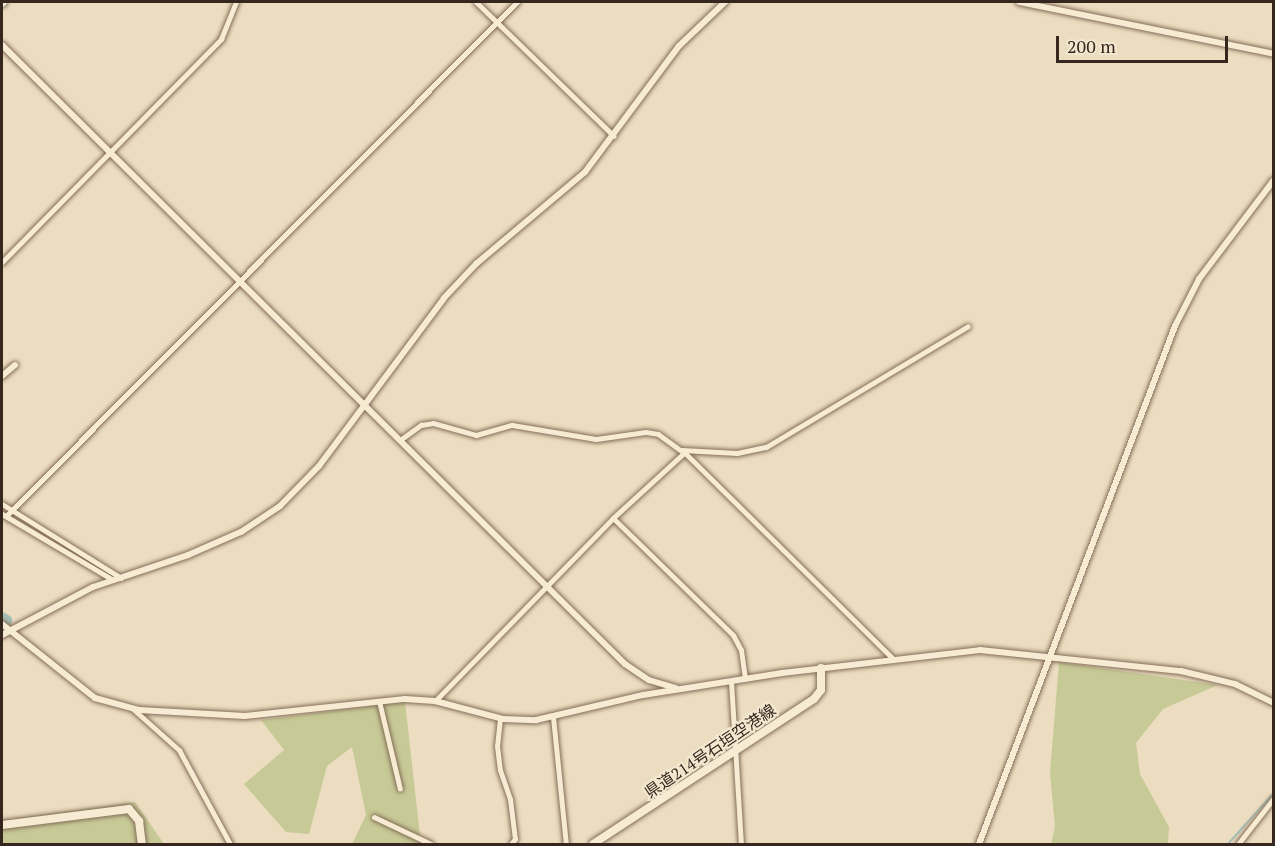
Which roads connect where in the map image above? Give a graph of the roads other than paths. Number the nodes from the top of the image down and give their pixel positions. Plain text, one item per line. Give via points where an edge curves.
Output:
1 (236, 2) edge
2 (476, 2) edge
3 (517, 2) edge
4 (725, 2) edge
5 (1019, 2) edge
6 (496, 21) junction
7 (2, 45) edge
8 (1274, 54) edge
9 (614, 136) junction
10 (110, 152) junction
11 (1274, 180) edge
12 (2, 262) edge
13 (239, 280) junction
14 (968, 326) dead end
15 (15, 365) dead end
16 (2, 376) edge
17 (366, 405) junction
18 (400, 440) junction
19 (683, 452) junction
20 (2, 504) edge
21 (10, 510) junction
22 (4, 515) edge
23 (613, 518) junction
24 (121, 578) junction
25 (113, 580) junction
26 (546, 586) junction
27 (2, 624) edge
28 (11, 631) junction
29 (2, 635) edge
30 (1050, 655) junction
31 (892, 658) junction
32 (821, 668) junction
33 (745, 679) junction
34 (731, 681) junction
35 (682, 689) junction
36 (379, 701) junction
37 (435, 701) junction
38 (1274, 703) edge
39 (133, 709) junction
40 (553, 717) junction
41 (500, 718) junction
42 (735, 750) junction
43 (400, 789) dead end
44 (1274, 798) edge
45 (374, 817) dead end
46 (2, 825) edge
47 (142, 844) edge
48 (230, 844) edge
49 (431, 844) edge
50 (511, 844) edge
51 (566, 844) edge
52 (593, 844) edge
53 (741, 844) edge
54 (979, 844) edge
55 (1238, 844) edge

1 - 10 street via 221,39
2 - 6 street
3 - 6 street
4 - 9 street via 679,46
5 - 8 street
6 - 9 street
6 - 13 street
7 - 10 street
9 - 17 street via 572,187 456,285
10 - 12 street
10 - 13 street
11 - 30 street via 1199,279 1184,308
13 - 17 street
13 - 21 street
14 - 19 street via 765,447 737,453
15 - 16 street
17 - 18 street
17 - 24 street via 320,466 264,517 203,549
18 - 19 street via 421,425 433,423 476,435 512,425 596,439 646,432 658,435
18 - 26 street
19 - 23 street
19 - 31 street
20 - 21 street
21 - 22 street
21 - 24 street
22 - 25 street
23 - 26 street
23 - 33 street via 733,635 741,650
24 - 25 street
25 - 28 street
26 - 35 street via 637,674 658,685
26 - 37 street
27 - 28 street
28 - 29 street
28 - 39 street via 95,698
30 - 31 street via 980,650
30 - 38 street via 1181,671 1235,684
30 - 54 street
31 - 32 street
32 - 33 street
32 - 42 main road, 県道214号石垣空港線 via 820,690 814,699
33 - 34 street
34 - 35 street
34 - 42 street
35 - 40 street
36 - 37 street
36 - 39 street via 245,716
36 - 43 street
37 - 41 street
39 - 48 street via 178,750
40 - 41 street
40 - 51 street
41 - 50 street via 496,746 510,799 515,839
42 - 52 main road, 県道214号石垣空港線
42 - 53 street
44 - 55 street
45 - 49 street
46 - 47 main road via 129,809 139,821

